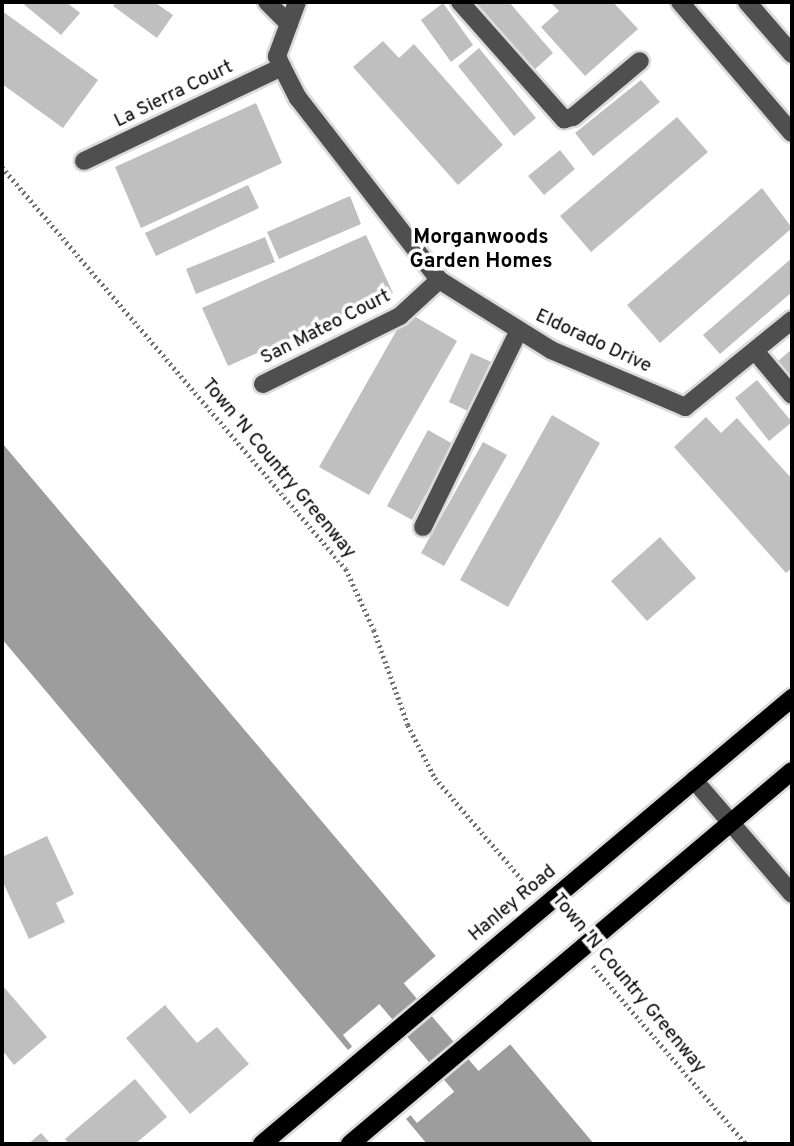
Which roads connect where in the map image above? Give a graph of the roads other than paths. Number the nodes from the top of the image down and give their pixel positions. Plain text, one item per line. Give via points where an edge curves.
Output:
1 (267, 2) edge
2 (297, 2) edge
3 (460, 2) edge
4 (680, 2) edge
5 (747, 2) edge
6 (289, 24) junction
7 (792, 54) edge
8 (640, 61) dead end
9 (282, 67) junction
10 (792, 133) edge
11 (84, 162) dead end
12 (439, 280) junction
13 (792, 320) edge
14 (519, 330) junction
15 (755, 351) junction
16 (263, 384) dead end
17 (792, 395) edge
18 (423, 527) dead end
19 (792, 698) edge
20 (792, 771) edge
21 (694, 780) junction
22 (731, 823) junction
23 (792, 894) edge
24 (262, 1144) edge
25 (350, 1144) edge

1 - 6 street
2 - 6 street
3 - 8 street via 564,119 573,117
4 - 10 street
5 - 7 street
6 - 9 street via 277,56
9 - 11 street, La Sierra Court
9 - 12 street, Eldorado Drive via 298,98
12 - 14 street, Eldorado Drive
12 - 16 street, San Mateo Court via 400,316
13 - 15 street, Eldorado Drive
14 - 15 street, Eldorado Drive via 551,350 685,407
14 - 18 street
15 - 17 street
19 - 21 main road, Hanley Road
20 - 22 main road
21 - 22 street
21 - 24 main road, Hanley Road
22 - 23 street
22 - 25 main road

